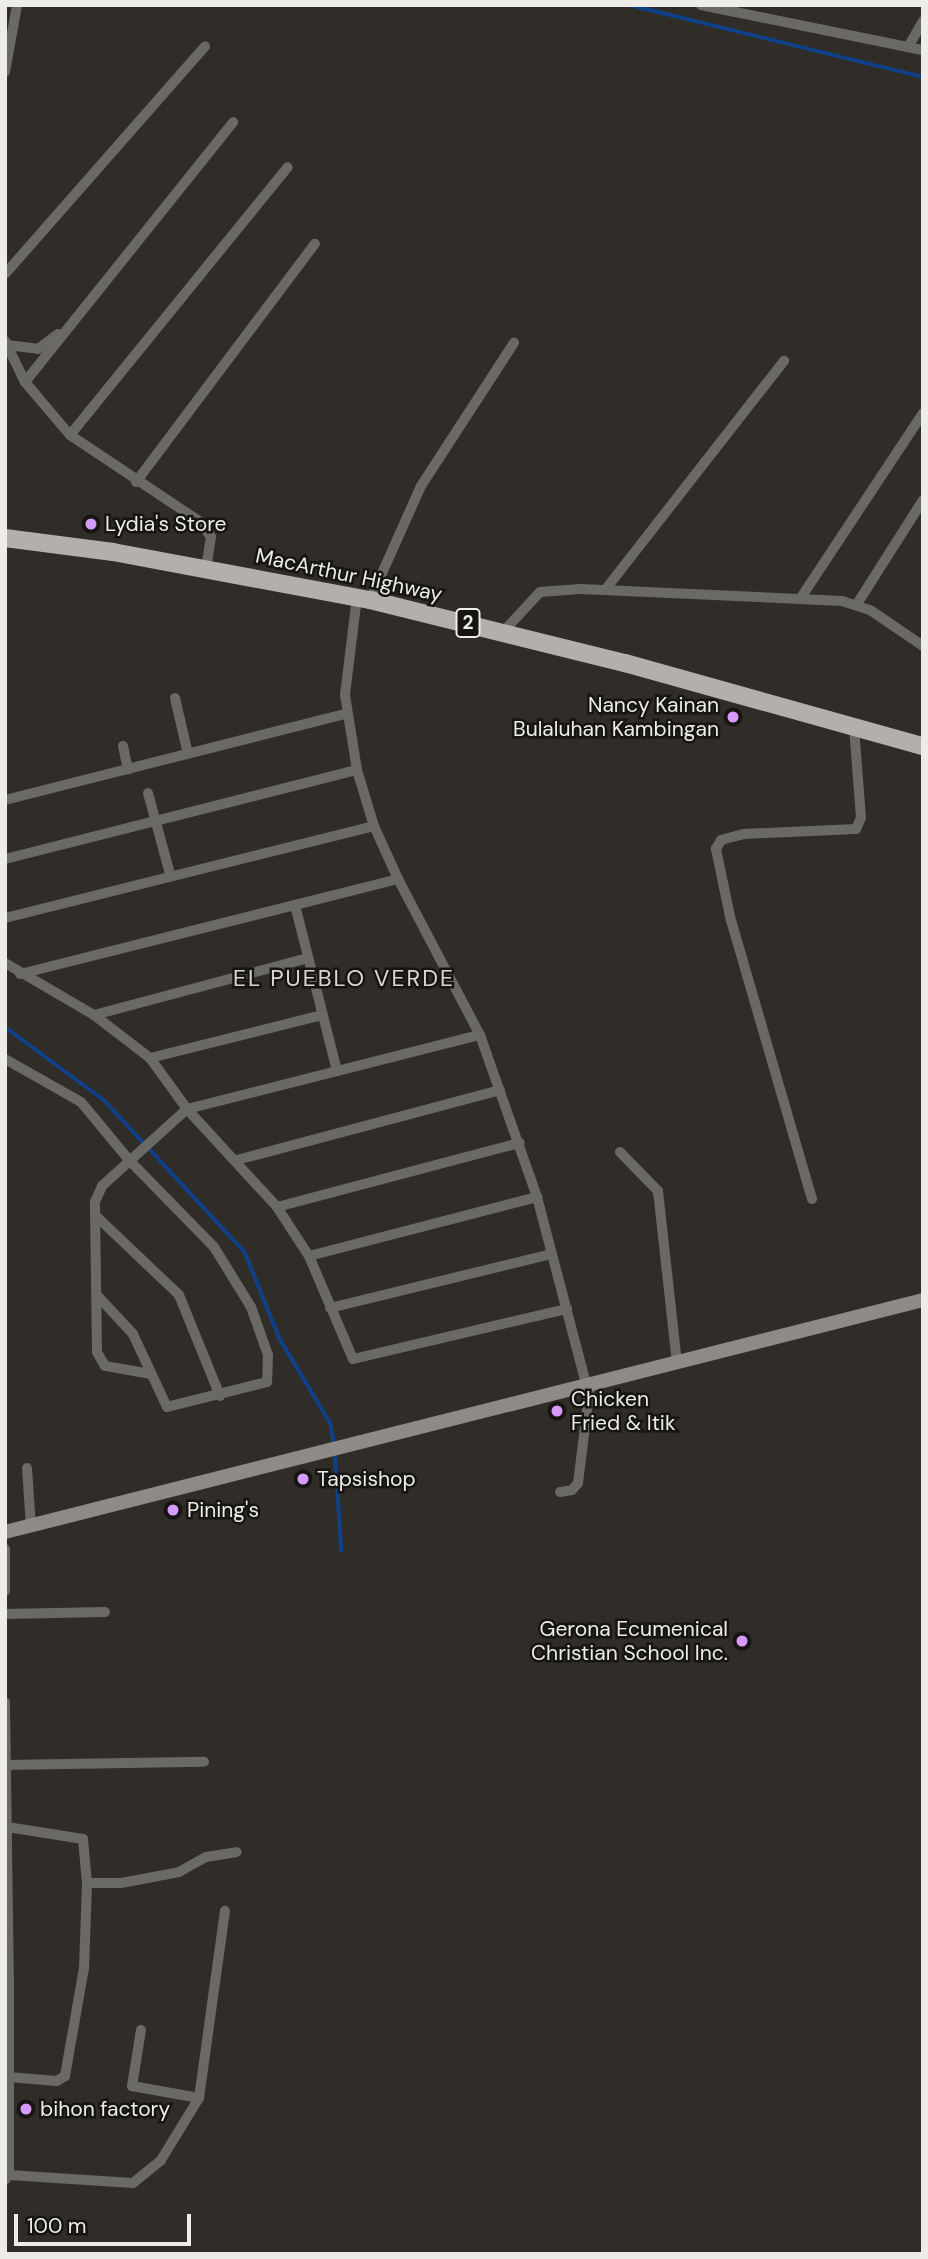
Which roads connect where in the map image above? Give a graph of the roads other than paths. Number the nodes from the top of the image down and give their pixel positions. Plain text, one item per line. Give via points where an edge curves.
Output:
1 (17, 5) edge
2 (701, 5) edge
3 (923, 21) edge
4 (205, 46) dead end
5 (908, 47) junction
6 (923, 50) edge
7 (5, 72) edge
8 (233, 122) dead end
9 (288, 167) dead end
10 (315, 244) dead end
11 (5, 274) edge
12 (67, 328) junction
13 (6, 343) edge
14 (514, 343) dead end
15 (784, 361) dead end
16 (25, 382) junction
17 (923, 413) edge
18 (70, 435) junction
19 (136, 482) junction
20 (923, 500) edge
21 (5, 538) edge
22 (206, 569) junction
23 (605, 590) junction
24 (364, 598) junction
25 (800, 599) junction
26 (857, 604) junction
27 (503, 632) junction
28 (923, 646) edge
29 (175, 698) dead end
30 (346, 714) junction
31 (855, 727) junction
32 (123, 746) dead end
33 (923, 746) edge
34 (188, 754) junction
35 (128, 769) junction
36 (358, 770) junction
37 (148, 793) dead end
38 (5, 800) edge
39 (155, 821) junction
40 (374, 825) junction
41 (5, 859) edge
42 (170, 874) junction
43 (398, 879) junction
44 (295, 905) junction
45 (5, 918) edge
46 (309, 958) junction
47 (5, 963) edge
48 (20, 974) junction
49 (94, 1015) junction
50 (322, 1015) junction
51 (480, 1035) junction
52 (150, 1058) junction
53 (5, 1059) edge
54 (337, 1071) junction
55 (500, 1090) junction
56 (187, 1109) junction
57 (520, 1143) junction
58 (620, 1152) dead end
59 (133, 1157) junction
60 (237, 1160) junction
61 (537, 1197) junction
62 (812, 1199) dead end
63 (277, 1207) junction
64 (95, 1215) junction
65 (552, 1254) junction
66 (309, 1256) junction
67 (96, 1294) junction
68 (923, 1300) edge
69 (330, 1308) junction
70 (567, 1309) junction
71 (677, 1364) junction
72 (151, 1374) junction
73 (588, 1386) junction
74 (220, 1396) junction
75 (27, 1468) dead end
76 (560, 1492) dead end
77 (31, 1526) junction
78 (5, 1532) edge
79 (5, 1549) edge
80 (5, 1591) edge
81 (104, 1612) dead end
82 (5, 1614) edge
83 (5, 1702) edge
84 (204, 1762) dead end
85 (6, 1765) edge
86 (7, 1827) junction
87 (237, 1852) dead end
88 (88, 1883) junction
89 (225, 1912) dead end
90 (7, 1979) edge
91 (141, 2030) dead end
92 (8, 2077) junction
93 (199, 2098) junction
94 (7, 2177) edge

1 - 7 street
2 - 5 street
3 - 5 street
4 - 11 street
5 - 6 street
8 - 12 street
9 - 18 street
10 - 19 street
12 - 13 street via 38,349
12 - 16 street
13 - 16 street
14 - 24 street via 421,486
15 - 23 street
16 - 18 street
17 - 25 street
18 - 19 street
19 - 22 street via 206,530 211,537
20 - 26 street
21 - 22 highway, MacArthur Highway / 2
22 - 24 highway, MacArthur Highway / 2
23 - 25 street
23 - 27 street via 540,592
24 - 27 highway, MacArthur Highway / 2
24 - 30 street
25 - 26 street
26 - 28 street
27 - 31 highway, MacArthur Highway / 2
29 - 34 street
30 - 34 street
30 - 36 street
31 - 33 highway, MacArthur Highway / 2
31 - 62 street via 861,818 856,829 743,834 721,840 716,849 734,932
32 - 35 street
34 - 35 street
35 - 38 street
36 - 39 street
36 - 40 street
37 - 39 street
39 - 41 street
39 - 42 street
40 - 42 street
40 - 43 street
42 - 45 street
43 - 44 street
43 - 51 street
44 - 46 street
44 - 48 street
46 - 49 street
46 - 50 street
47 - 48 street
48 - 49 street
49 - 52 street
50 - 52 street
50 - 54 street
51 - 54 street
51 - 55 street
52 - 56 street
53 - 59 street via 81,1102
54 - 56 street
55 - 57 street
55 - 60 street
56 - 59 street
56 - 60 street
57 - 61 street
57 - 63 street
58 - 71 street via 658,1191
59 - 64 street via 99,1190
59 - 74 street via 214,1247 251,1307 270,1375 261,1386
60 - 63 street
61 - 65 street
61 - 66 street
63 - 66 street
64 - 67 street
64 - 74 street via 179,1295
65 - 69 street
65 - 70 street
66 - 69 street
67 - 72 street via 133,1334
67 - 72 street via 100,1360 110,1368
68 - 71 main road
69 - 70 street via 353,1359
70 - 73 street
71 - 73 main road
72 - 74 street via 167,1407
73 - 76 street via 579,1483
73 - 77 main road
75 - 77 street
77 - 78 main road
79 - 80 street
81 - 82 street
83 - 85 street
84 - 85 street
85 - 86 street
86 - 88 street via 83,1839
86 - 90 street
87 - 88 street via 206,1857 179,1872 121,1883
88 - 92 street via 84,1968 65,2077 57,2081
89 - 93 street
90 - 92 street
91 - 93 street via 134,2088
92 - 94 street
93 - 94 street via 161,2160 133,2183

